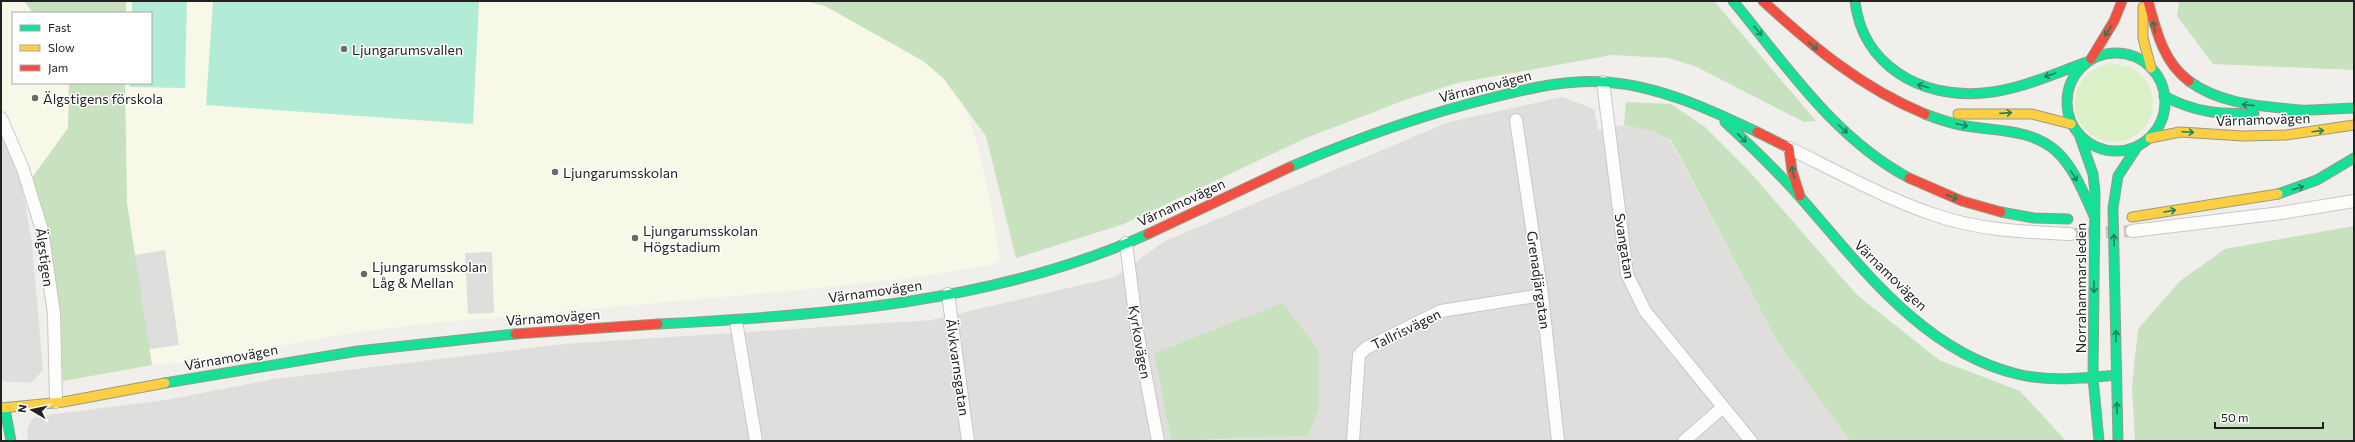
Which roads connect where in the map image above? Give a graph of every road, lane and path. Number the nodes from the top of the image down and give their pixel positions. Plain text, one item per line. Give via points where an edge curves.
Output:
1 (1733, 1) edge
2 (1764, 1) edge
3 (1855, 1) edge
4 (2122, 1) edge
5 (2144, 1) edge
6 (2148, 1) edge
7 (2089, 61) junction
8 (2151, 68) junction
9 (1603, 82) junction
10 (2164, 96) junction
11 (2354, 108) edge
12 (2301, 110) junction
13 (1713, 111) junction
14 (1925, 113) junction
15 (1, 118) edge
16 (1516, 120) dead end
17 (2071, 124) junction
18 (2354, 125) edge
19 (2080, 137) junction
20 (2150, 138) junction
21 (2137, 147) junction
22 (1789, 148) junction
23 (2354, 158) edge
24 (1800, 196) junction
25 (2354, 201) edge
26 (2094, 216) junction
27 (2132, 217) dead end
28 (2068, 219) dead end
29 (2132, 231) tunnel mouth
30 (2070, 234) tunnel mouth
31 (1126, 243) junction
32 (948, 294) junction
33 (1542, 296) junction
34 (736, 321) junction
35 (2116, 376) junction
36 (2093, 378) junction
37 (56, 402) junction
38 (3, 408) edge
39 (1722, 408) junction
40 (11, 441) edge
41 (756, 441) edge
42 (968, 441) edge
43 (1158, 441) edge
44 (1353, 441) edge
45 (1558, 441) edge
46 (1684, 441) edge
47 (1751, 441) edge
48 (2099, 441) edge
49 (2118, 441) edge

1 -> 28 main road via 1808,94 1838,125 1904,175 1951,197 1983,208 2024,217
2 -> 14 main road via 1810,44 1849,74 1875,90
7 -> 3 main road via 2002,89 1981,93 1937,91 1913,83 1895,73 1878,58 1859,24
4 -> 7 main road via 2114,21
5 - 8 main road via 2144,46
12 -> 6 main road via 2238,104 2199,90 2186,80 2164,52 2155,33
7 - 8 main road via 2106,54 2123,54 2138,58
7 - 17 main road via 2077,72 2068,91 2067,111
8 - 10 main road via 2160,81
9 - 13 main road, Värnamovägen via 1661,92
9 - 31 main road, Värnamovägen via 1531,88 1462,103 1361,138 1288,168
9 - 39 street, Svangatan via 1627,274 1645,310
10 - 12 main road, Värnamovägen via 2185,108 2216,114
10 - 20 main road via 2164,111 2159,126
11 - 12 main road, Värnamovägen
13 - 22 main road, Värnamovägen
13 -> 24 main road, Värnamovägen
14 -> 17 main road via 2032,114
14 -> 26 main road via 1952,123 2016,134 2043,142 2067,163
15 - 37 street, Älgstigen via 24,170 42,230 54,314
16 - 33 street, Grenadjärgatan
17 - 19 main road
20 -> 18 main road, Värnamovägen via 2180,132 2243,136 2286,135
19 - 21 main road via 2092,146 2107,151 2123,151
19 - 26 main road, Norrahammarsleden via 2093,174
20 - 21 main road
35 -> 21 main road via 2113,208 2118,176
24 -> 22 main road, Värnamovägen via 1792,171
22 - 30 street via 1932,214 1987,227
27 -> 23 main road via 2277,194 2300,188 2321,180
24 - 36 main road, Värnamovägen via 1864,272 1902,309 1945,342 2005,371 2024,375
25 - 29 street via 2274,214
26 -> 36 main road, Norrahammarsleden
31 - 32 main road, Värnamovägen via 1008,281
31 - 43 street, Kyrkovägen via 1136,330
32 - 34 main road, Värnamovägen via 870,307
32 - 42 street, Älvkvarnsgatan
33 - 44 street, Tallrisvägen via 1441,310 1366,348 1359,355
33 - 45 street, Grenadjärgatan
34 - 37 main road, Värnamovägen via 596,328 424,343 316,356
34 - 41 street
35 - 36 main road, Värnamovägen
49 -> 35 main road
36 - 48 main road, Norrahammarsleden
37 - 38 main road, Värnamovägen
38 - 40 main road
39 - 46 street
39 - 47 street, Svangatan

